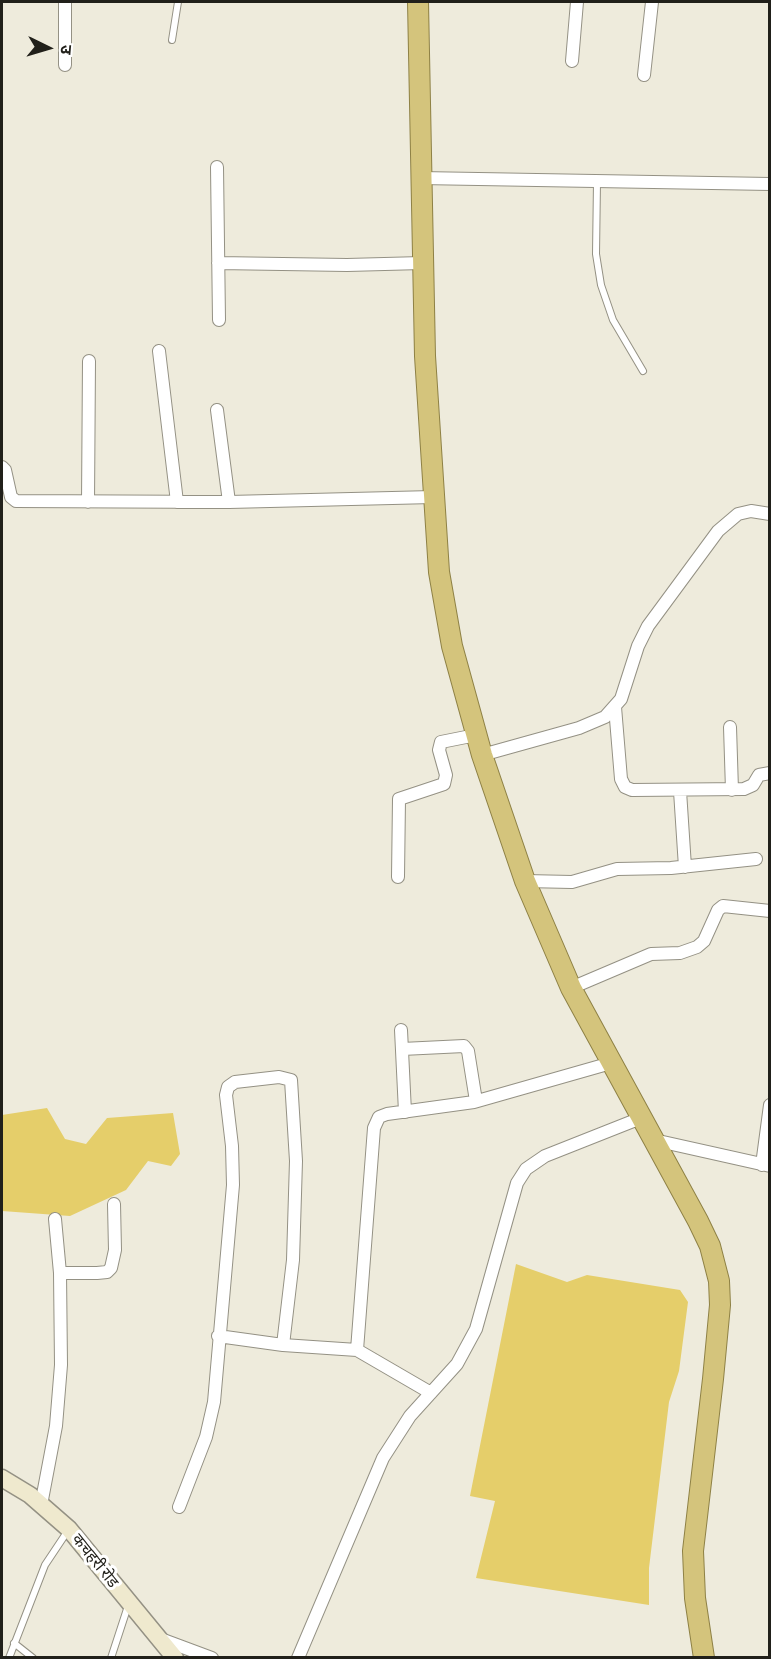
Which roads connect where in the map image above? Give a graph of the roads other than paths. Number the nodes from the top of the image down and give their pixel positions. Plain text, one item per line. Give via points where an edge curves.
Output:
1 (65, 2) edge
2 (178, 2) edge
3 (577, 2) edge
4 (652, 2) edge
5 (414, 3) edge
6 (172, 40) dead end
7 (572, 61) dead end
8 (65, 65) dead end
9 (644, 75) dead end
10 (217, 167) dead end
11 (420, 178) junction
12 (597, 181) junction
13 (770, 184) edge
14 (218, 263) junction
15 (422, 263) junction
16 (219, 320) dead end
17 (159, 351) dead end
18 (89, 361) dead end
19 (643, 370) dead end
20 (217, 410) dead end
21 (2, 467) edge
22 (433, 497) junction
23 (88, 502) junction
24 (177, 502) junction
25 (229, 502) junction
26 (770, 514) edge
27 (615, 707) junction
28 (730, 727) dead end
29 (476, 735) junction
30 (482, 755) junction
31 (770, 773) edge
32 (732, 790) junction
33 (680, 791) junction
34 (756, 859) dead end
35 (685, 867) junction
36 (398, 877) dead end
37 (525, 881) junction
38 (770, 911) edge
39 (571, 988) junction
40 (401, 1030) dead end
41 (402, 1048) junction
42 (611, 1063) junction
43 (476, 1101) junction
44 (770, 1105) edge
45 (405, 1112) junction
46 (641, 1118) junction
47 (654, 1140) junction
48 (766, 1165) edge
49 (114, 1204) dead end
50 (55, 1219) dead end
51 (60, 1273) junction
52 (218, 1336) junction
53 (283, 1345) junction
54 (357, 1350) junction
55 (431, 1393) junction
56 (2, 1478) edge
57 (41, 1505) junction
58 (179, 1507) dead end
59 (69, 1529) junction
60 (129, 1602) junction
61 (160, 1639) junction
62 (14, 1643) junction
63 (9, 1658) edge
64 (33, 1658) edge
65 (111, 1658) edge
66 (175, 1658) edge
67 (212, 1658) edge
68 (298, 1658) edge
69 (704, 1658) edge

1 - 8 street
2 - 6 lane
3 - 7 street
4 - 9 street
5 - 11 highway
10 - 14 street
11 - 12 street
11 - 15 highway
12 - 13 street
12 - 19 lane via 596,254 601,285 613,320
14 - 15 street
14 - 16 street
15 - 22 highway
17 - 24 street
18 - 23 street
20 - 25 street
21 - 23 street via 11,497 16,501
22 - 25 street
22 - 29 highway via 439,572 450,636
23 - 24 street
24 - 25 street
26 - 27 street via 738,514 718,531 648,626
27 - 30 street via 596,723
27 - 33 street via 619,769 625,787
28 - 32 street
29 - 30 highway
29 - 36 street via 441,742 444,784 399,798
30 - 37 highway
31 - 32 street via 759,775 749,788
32 - 33 street
33 - 35 street
34 - 35 street
35 - 37 street via 617,869 572,882
37 - 39 highway
38 - 39 street via 723,906 697,947 680,953 651,954
39 - 42 highway
40 - 41 street
41 - 43 street via 464,1046
41 - 45 street
42 - 43 street
42 - 46 highway
43 - 45 street
44 - 48 street
45 - 54 street via 380,1117 374,1128
46 - 47 highway
46 - 55 street via 545,1156 526,1169 517,1183 476,1329 457,1364
47 - 48 street
47 - 69 highway via 710,1246 718,1281 720,1305 693,1551
49 - 51 street via 115,1250 111,1268 97,1273
50 - 51 street
51 - 57 street via 59,1396
52 - 53 street
52 - 53 street via 233,1185 226,1095 235,1082 286,1077 291,1080 293,1096 296,1208
52 - 58 street via 211,1419
53 - 54 street
54 - 55 street
55 - 68 street via 396,1434 383,1458
56 - 57 main road, कचहरी रोड
57 - 59 main road, कचहरी रोड
59 - 60 main road, कचहरी रोड
59 - 62 lane via 45,1565
60 - 61 main road, कचहरी रोड
60 - 65 lane
61 - 66 main road, कचहरी रोड
61 - 67 street
62 - 63 lane
62 - 64 lane

